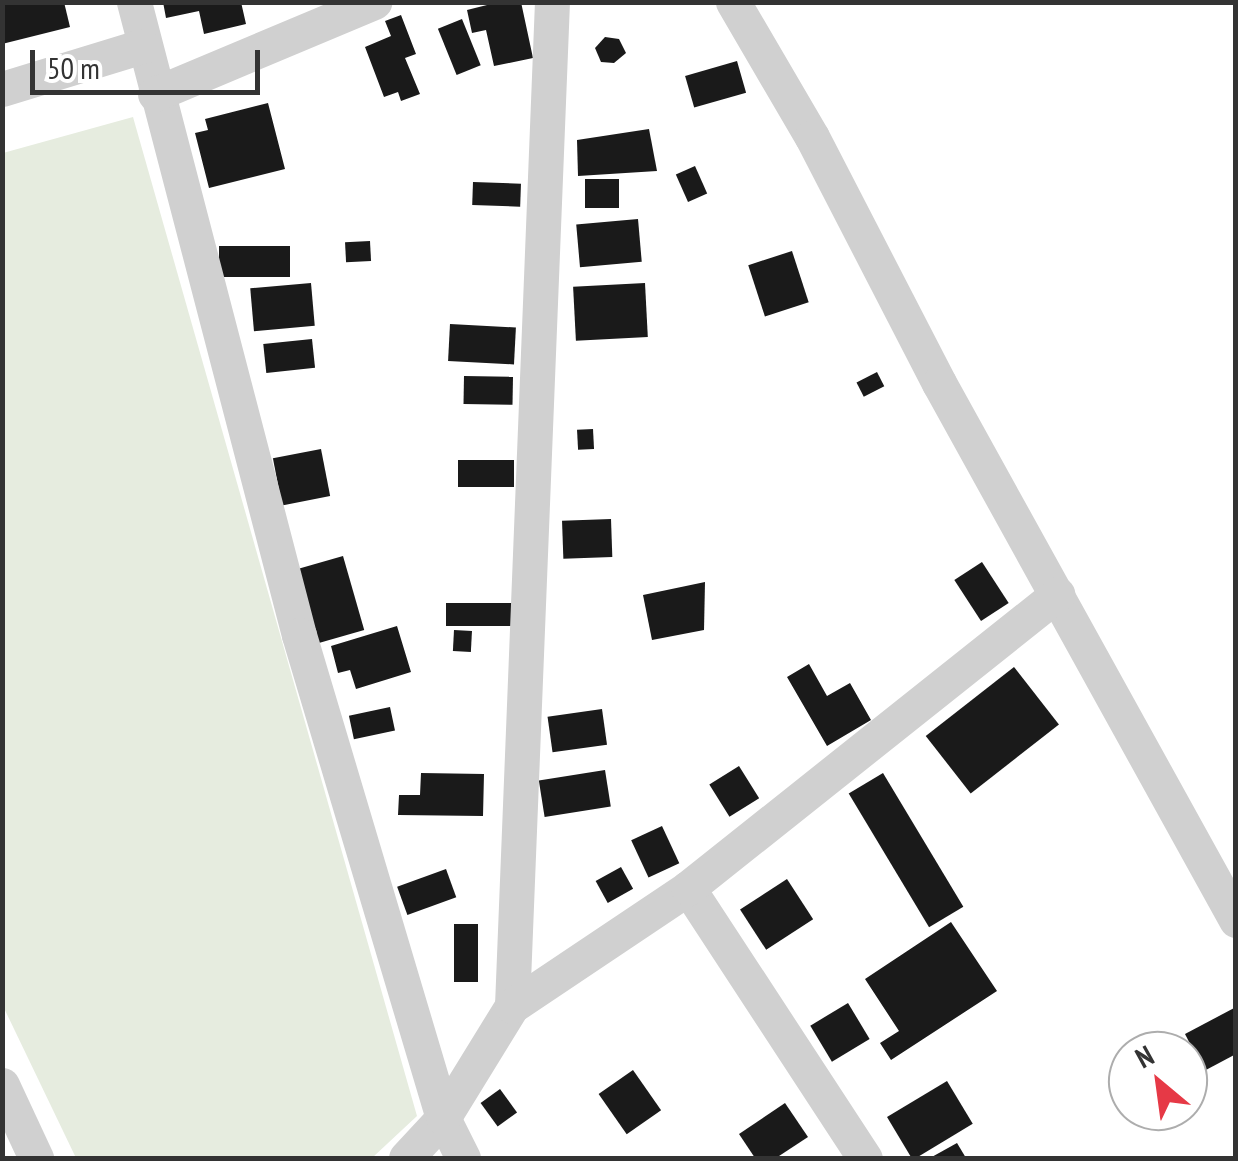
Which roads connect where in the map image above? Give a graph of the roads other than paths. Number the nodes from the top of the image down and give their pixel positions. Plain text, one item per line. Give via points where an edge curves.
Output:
1 (134, 2) edge
2 (374, 2) edge
3 (552, 2) edge
4 (732, 2) edge
5 (142, 46) junction
6 (2, 89) edge
7 (155, 94) junction
8 (1057, 594) junction
9 (688, 888) junction
10 (1236, 920) edge
11 (512, 1006) junction
12 (2, 1085) edge
13 (444, 1118) junction
14 (36, 1158) edge
15 (406, 1158) edge
16 (463, 1158) edge
17 (865, 1158) edge

1 - 5 street
2 - 7 street
3 - 11 street
4 - 8 street
5 - 6 street
5 - 7 street
7 - 13 street via 299,635
8 - 9 street
8 - 10 street
9 - 11 street
9 - 17 street
11 - 13 street
12 - 14 street
13 - 15 street
13 - 16 street

